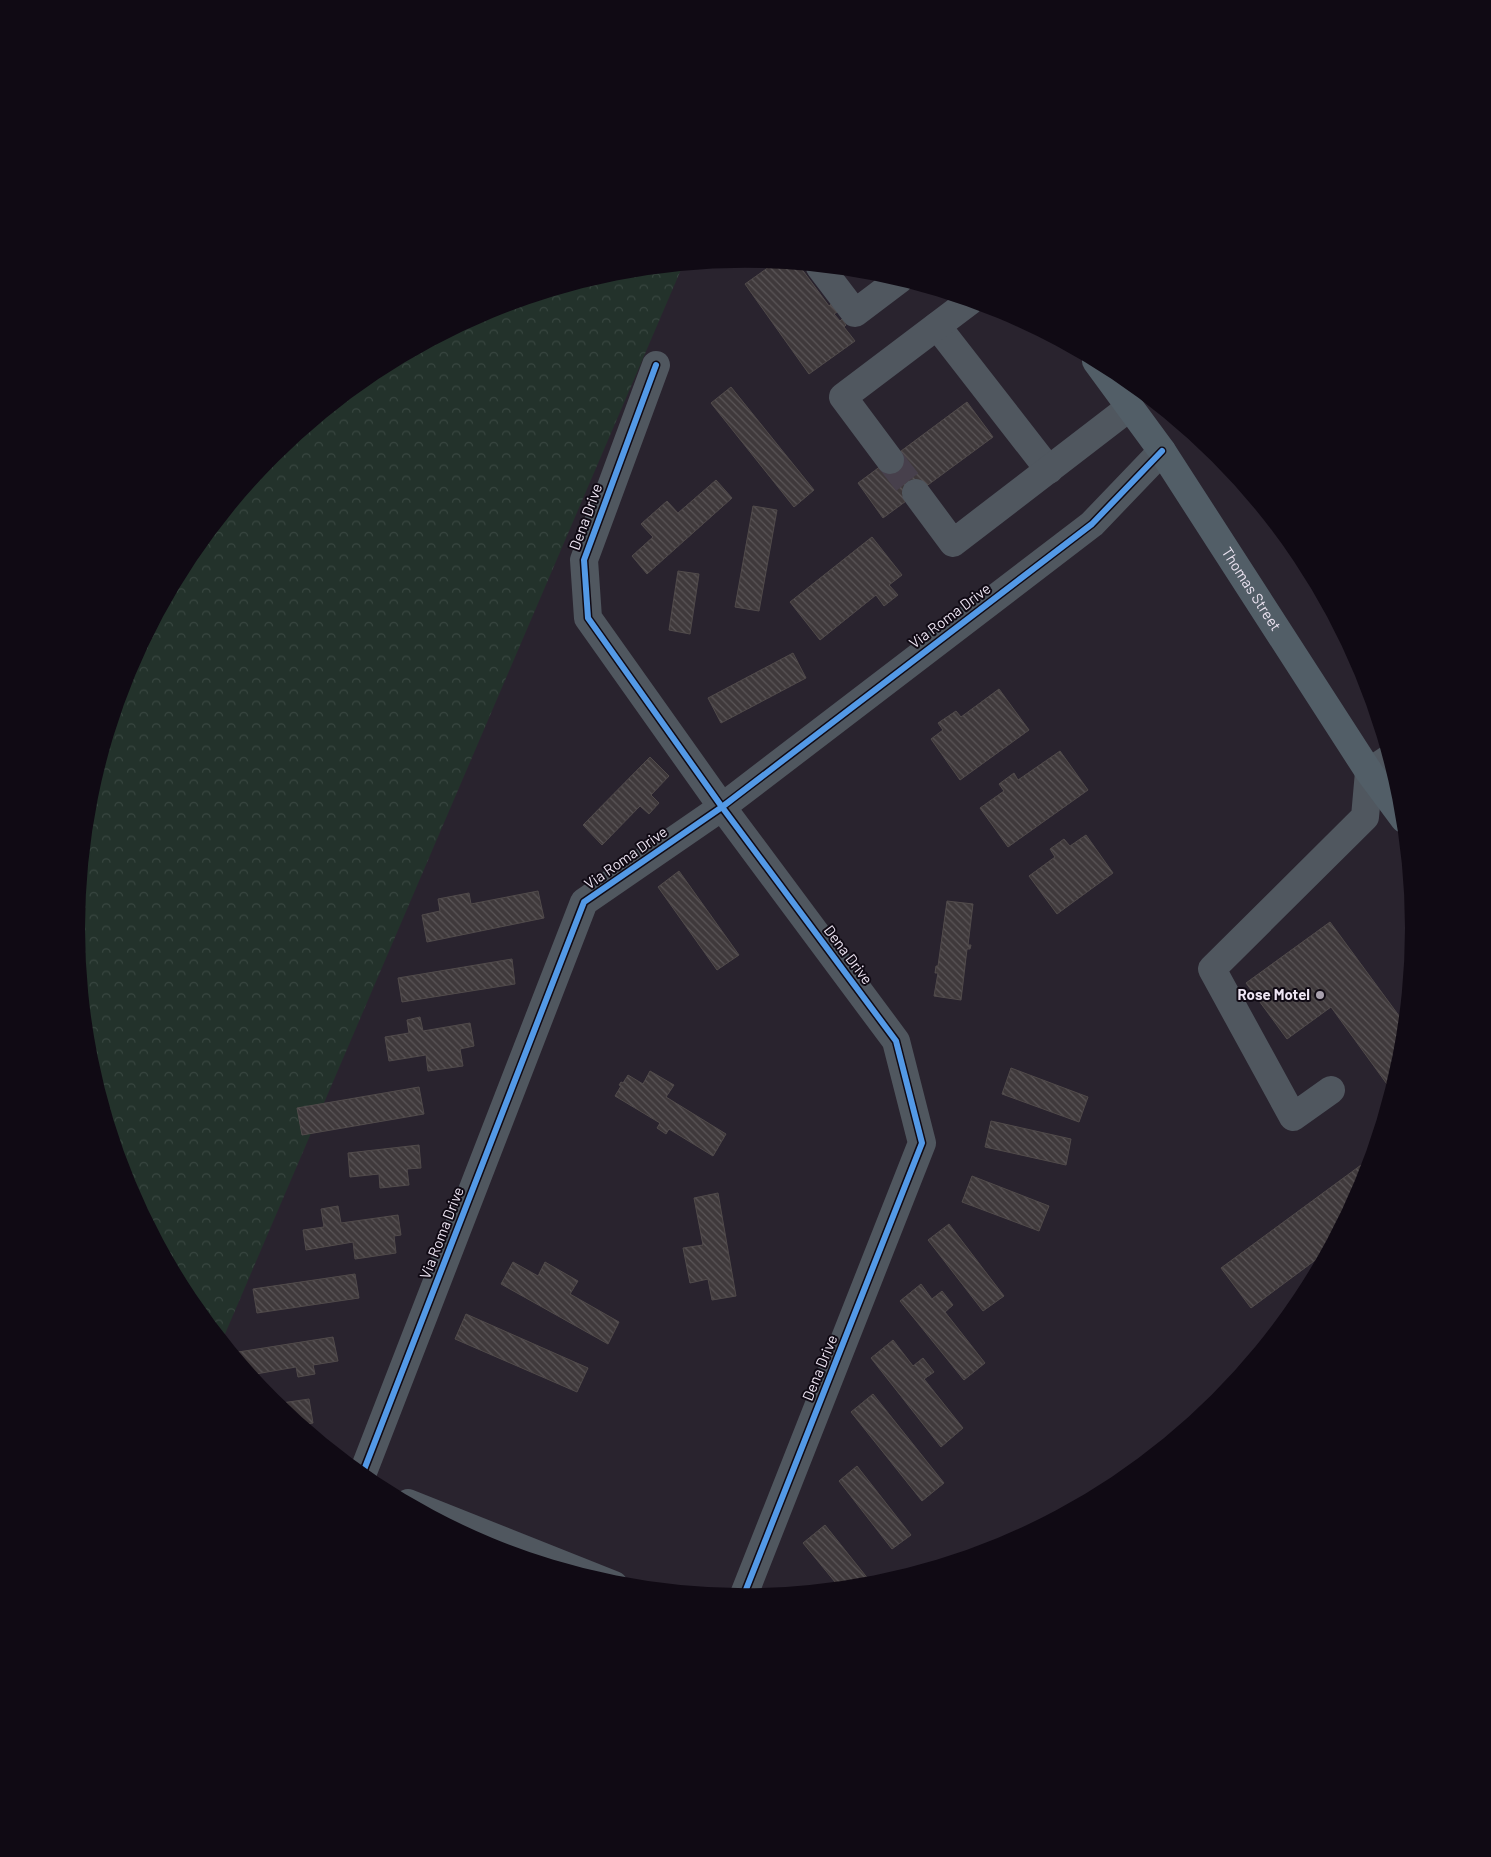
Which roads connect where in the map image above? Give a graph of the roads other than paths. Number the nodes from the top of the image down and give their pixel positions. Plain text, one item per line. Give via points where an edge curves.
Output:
1 (825, 273) edge
2 (892, 285) edge
3 (964, 305) edge
4 (937, 326) junction
5 (656, 365) dead end
6 (1106, 375) edge
7 (1130, 408) junction
8 (1162, 451) junction
9 (890, 460) tunnel mouth
10 (1049, 470) junction
11 (916, 493) tunnel mouth
12 (1380, 765) edge
13 (1390, 788) edge
14 (722, 807) junction
15 (1331, 1090) dead end
16 (365, 1468) edge
17 (465, 1526) edge
18 (541, 1556) edge
19 (746, 1589) edge

1 - 2 street via 855,313
3 - 4 street
4 - 9 street via 843,397
4 - 10 street
5 - 14 street, Dena Drive via 584,560 588,618
6 - 7 highway, Thomas Street
7 - 8 highway, Thomas Street
7 - 10 street
8 - 12 highway, Thomas Street
8 - 14 street, Via Roma Drive via 1092,524
10 - 11 street via 953,543
12 - 13 highway, Thomas Street
12 - 15 street via 1365,817 1212,969 1293,1117
14 - 16 street, Via Roma Drive via 584,902
14 - 19 street, Dena Drive via 896,1040 922,1143
17 - 18 street

